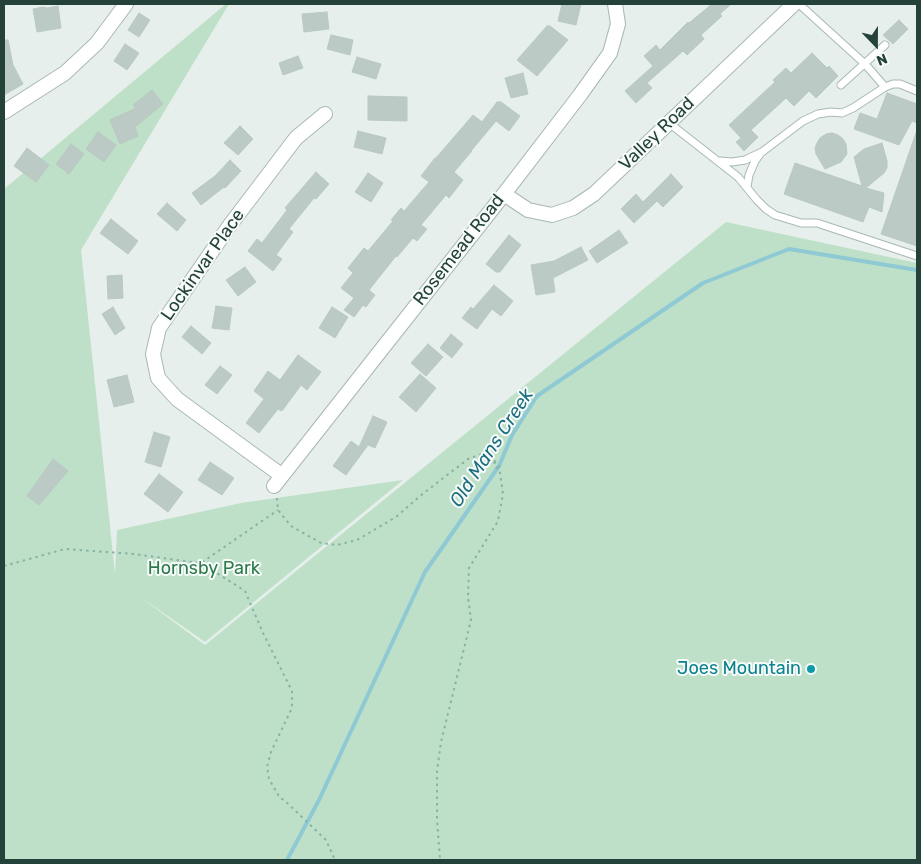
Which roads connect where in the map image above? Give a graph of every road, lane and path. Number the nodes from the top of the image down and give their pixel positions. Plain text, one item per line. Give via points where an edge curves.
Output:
1 (126, 4) edge
2 (615, 4) edge
3 (794, 4) edge
4 (799, 4) edge
5 (885, 45) dead end
6 (865, 64) junction
7 (841, 85) dead end
8 (885, 87) junction
9 (917, 91) edge
10 (4, 112) edge
11 (325, 114) dead end
12 (669, 123) junction
13 (762, 152) junction
14 (719, 161) junction
15 (747, 187) junction
16 (504, 194) junction
17 (917, 256) edge
18 (278, 480) joint
19 (201, 563) junction
20 (4, 566) edge
21 (335, 860) edge
22 (440, 860) edge

1 - 10 street via 97,44 65,73
2 - 16 street, Rosemead Road via 618,24 610,53
3 - 12 street, Valley Road
4 - 6 lane
5 - 6 lane
6 - 7 lane
6 - 8 lane
8 - 9 lane via 900,84
8 - 13 lane via 842,113 818,114 803,121
11 - 18 street, Lockinvar Place via 296,138 230,224 158,328 153,354 158,378 177,399
12 - 14 lane
12 - 16 street, Valley Road via 594,194 573,208 552,215 528,210
13 - 14 lane via 745,160
13 - 15 lane via 755,161
14 - 15 lane
15 - 17 lane via 775,215 801,223 817,223
16 - 18 street, Rosemead Road
19 - 20 path via 65,549
19 - 21 path via 245,591 292,691 292,708 267,767 269,779 280,798 326,840
19 - 22 path via 278,510 291,526 320,543 337,545 357,540 396,517 468,459 487,452 496,462 503,494 498,521 469,568 471,620 441,742 437,771

